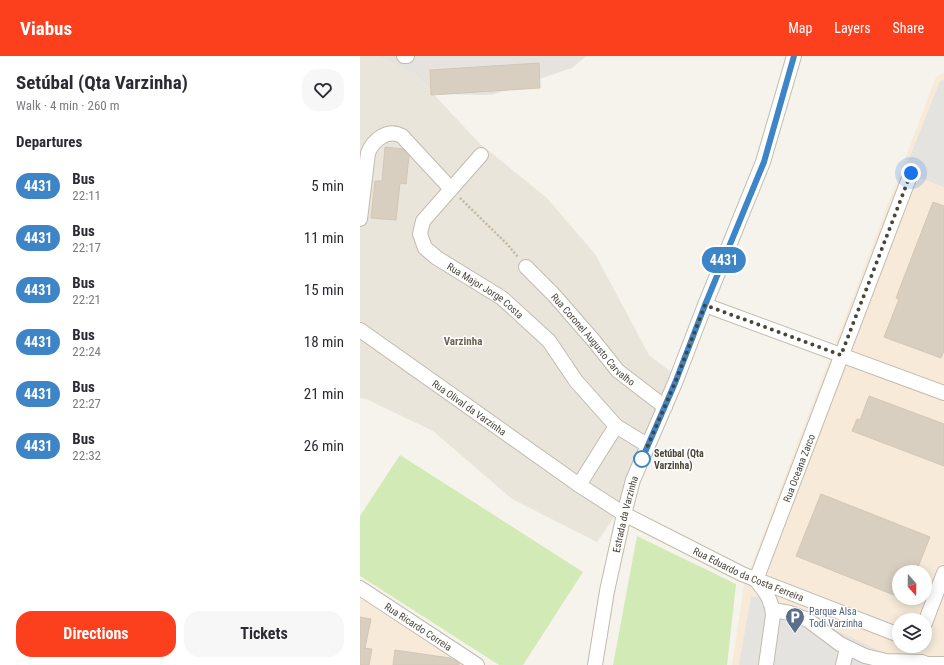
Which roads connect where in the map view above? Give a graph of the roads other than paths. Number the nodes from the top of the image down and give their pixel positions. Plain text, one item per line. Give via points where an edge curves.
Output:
1 (404, 56) edge
2 (407, 56) edge
3 (794, 56) edge
4 (482, 155) dead end
5 (911, 173) dead end
6 (451, 189) junction
7 (360, 219) edge
8 (526, 267) road end
9 (705, 305) junction
10 (360, 330) edge
11 (841, 355) junction
12 (944, 393) edge
13 (665, 407) junction
14 (616, 426) junction
15 (647, 445) junction
16 (579, 485) junction
17 (624, 514) junction
18 (944, 573) edge
19 (756, 580) junction
20 (360, 588) edge
21 (773, 610) junction
22 (929, 613) edge
23 (892, 633) edge
24 (847, 648) junction
25 (462, 660) edge
26 (891, 663) edge
27 (928, 664) edge
28 (944, 664) edge
29 (477, 665) edge
30 (595, 665) edge
31 (766, 665) edge
32 (843, 665) edge

1 - 2 street
3 - 9 street, Estrada da Varzinha via 764,162
4 - 6 street, Rua Major Jorge Costa
5 - 11 street, Rua Oceana Zarco
6 - 7 street via 402,136 385,135 375,142 368,153
6 - 14 street, Rua Major Jorge Costa via 423,221 420,234 425,248 502,298 549,341 576,381
8 - 13 street, Rua Coronel Augusto Carvalho via 554,295 618,371
9 - 11 street
9 - 13 street, Estrada da Varzinha
10 - 16 street, Rua Olival da Varzinha
11 - 12 street
11 - 19 street, Rua Oceana Zarco
13 - 15 street, Estrada da Varzinha
14 - 15 street, Rua Major Jorge Costa
14 - 16 street
15 - 17 street, Estrada da Varzinha via 633,480
16 - 17 street, Rua Olival da Varzinha
17 - 19 street, Rua Eduardo da Costa Ferreira
17 - 30 street, Estrada da Varzinha via 607,591
18 - 22 street
19 - 21 street via 769,598
19 - 23 street, Rua Eduardo da Costa Ferreira
20 - 25 street, Rua Ricardo Correia
21 - 24 street via 808,620
21 - 31 street
24 - 26 street via 876,660
24 - 32 street
25 - 29 street, Rua Ricardo Correia
26 - 27 street
27 - 28 street

